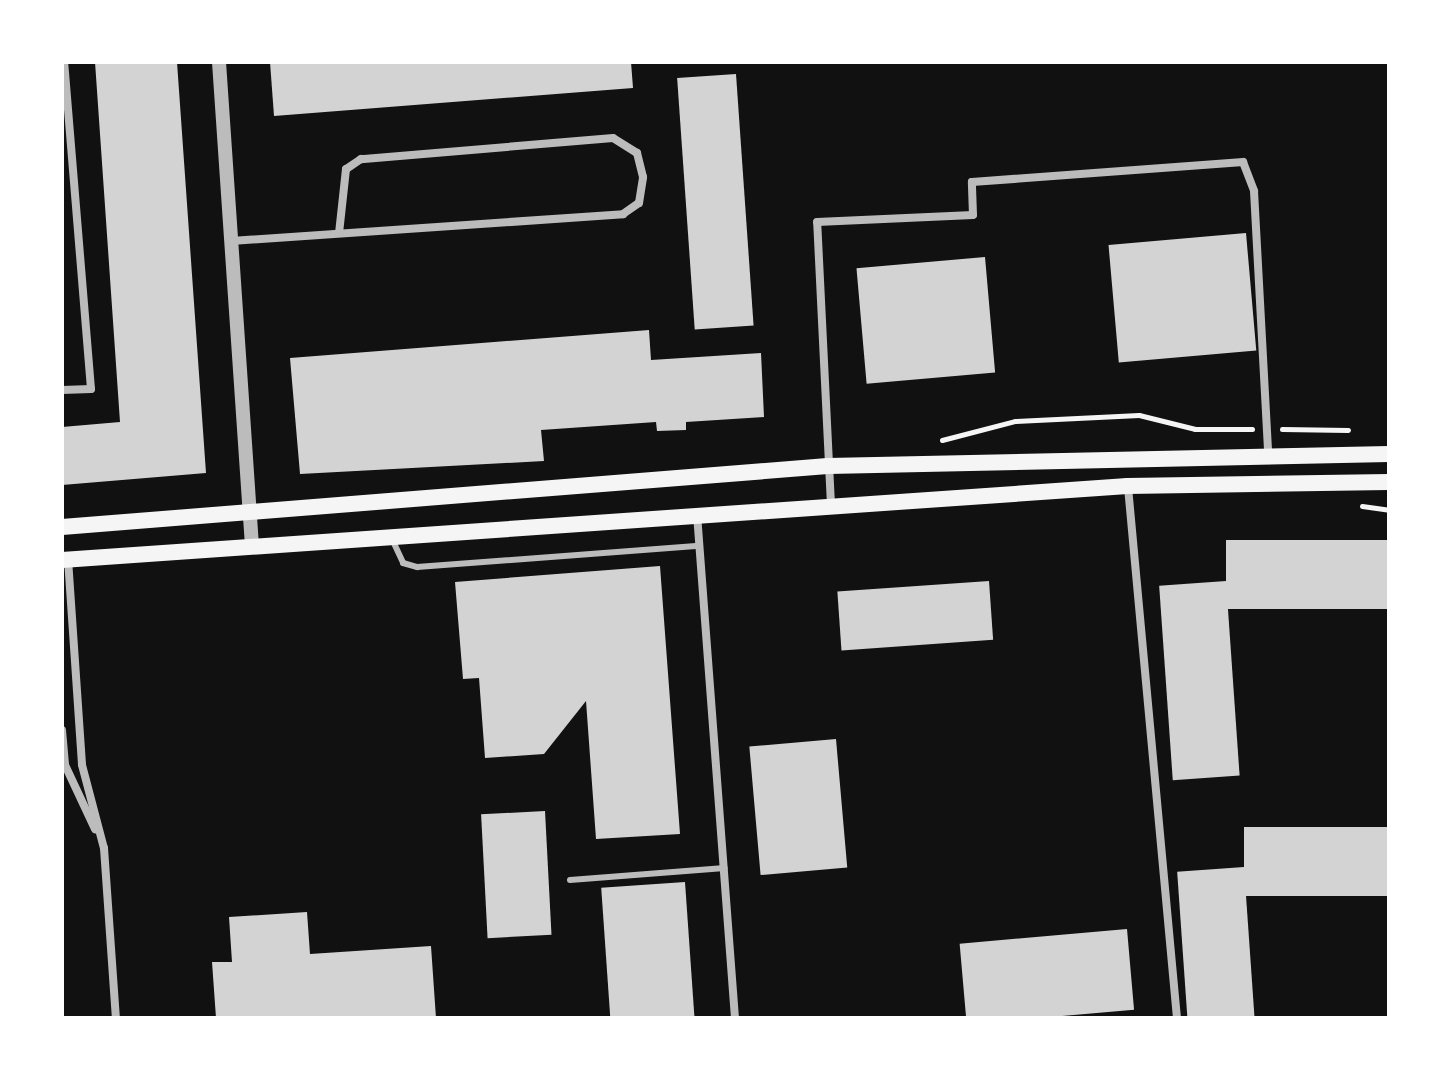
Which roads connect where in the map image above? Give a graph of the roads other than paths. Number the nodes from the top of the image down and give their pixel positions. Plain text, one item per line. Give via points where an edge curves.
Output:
1 (64, 62) edge
2 (219, 62) edge
3 (339, 233) junction
4 (231, 241) junction
5 (62, 390) edge
6 (1268, 452) junction
7 (1389, 454) edge
8 (828, 466) junction
9 (1389, 482) edge
10 (1127, 486) junction
11 (831, 505) junction
12 (249, 513) junction
13 (697, 514) junction
14 (62, 527) edge
15 (391, 536) junction
16 (252, 546) junction
17 (699, 546) junction
18 (65, 559) edge
19 (62, 730) edge
20 (63, 765) edge
21 (104, 848) junction
22 (725, 868) junction
23 (570, 880) dead end
24 (116, 1018) edge
25 (735, 1018) edge
26 (1177, 1018) edge

1 - 5 street via 91,389
2 - 4 street
3 - 3 street via 623,214 639,203 643,177 637,153 613,138 361,159 346,169
3 - 4 street
4 - 12 street
6 - 7 main road
6 - 8 main road
6 - 8 street via 1254,191 1243,162 972,182 973,215 817,222
8 - 11 street
8 - 12 main road
9 - 10 main road
10 - 11 main road
10 - 26 street
11 - 13 main road
12 - 14 main road
12 - 16 street
13 - 15 main road
13 - 17 street
15 - 16 main road
15 - 17 lane via 403,563 417,567
16 - 18 main road
17 - 22 street
18 - 21 street via 82,765
19 - 20 street
20 - 21 street
21 - 24 street
22 - 23 lane
22 - 25 street

